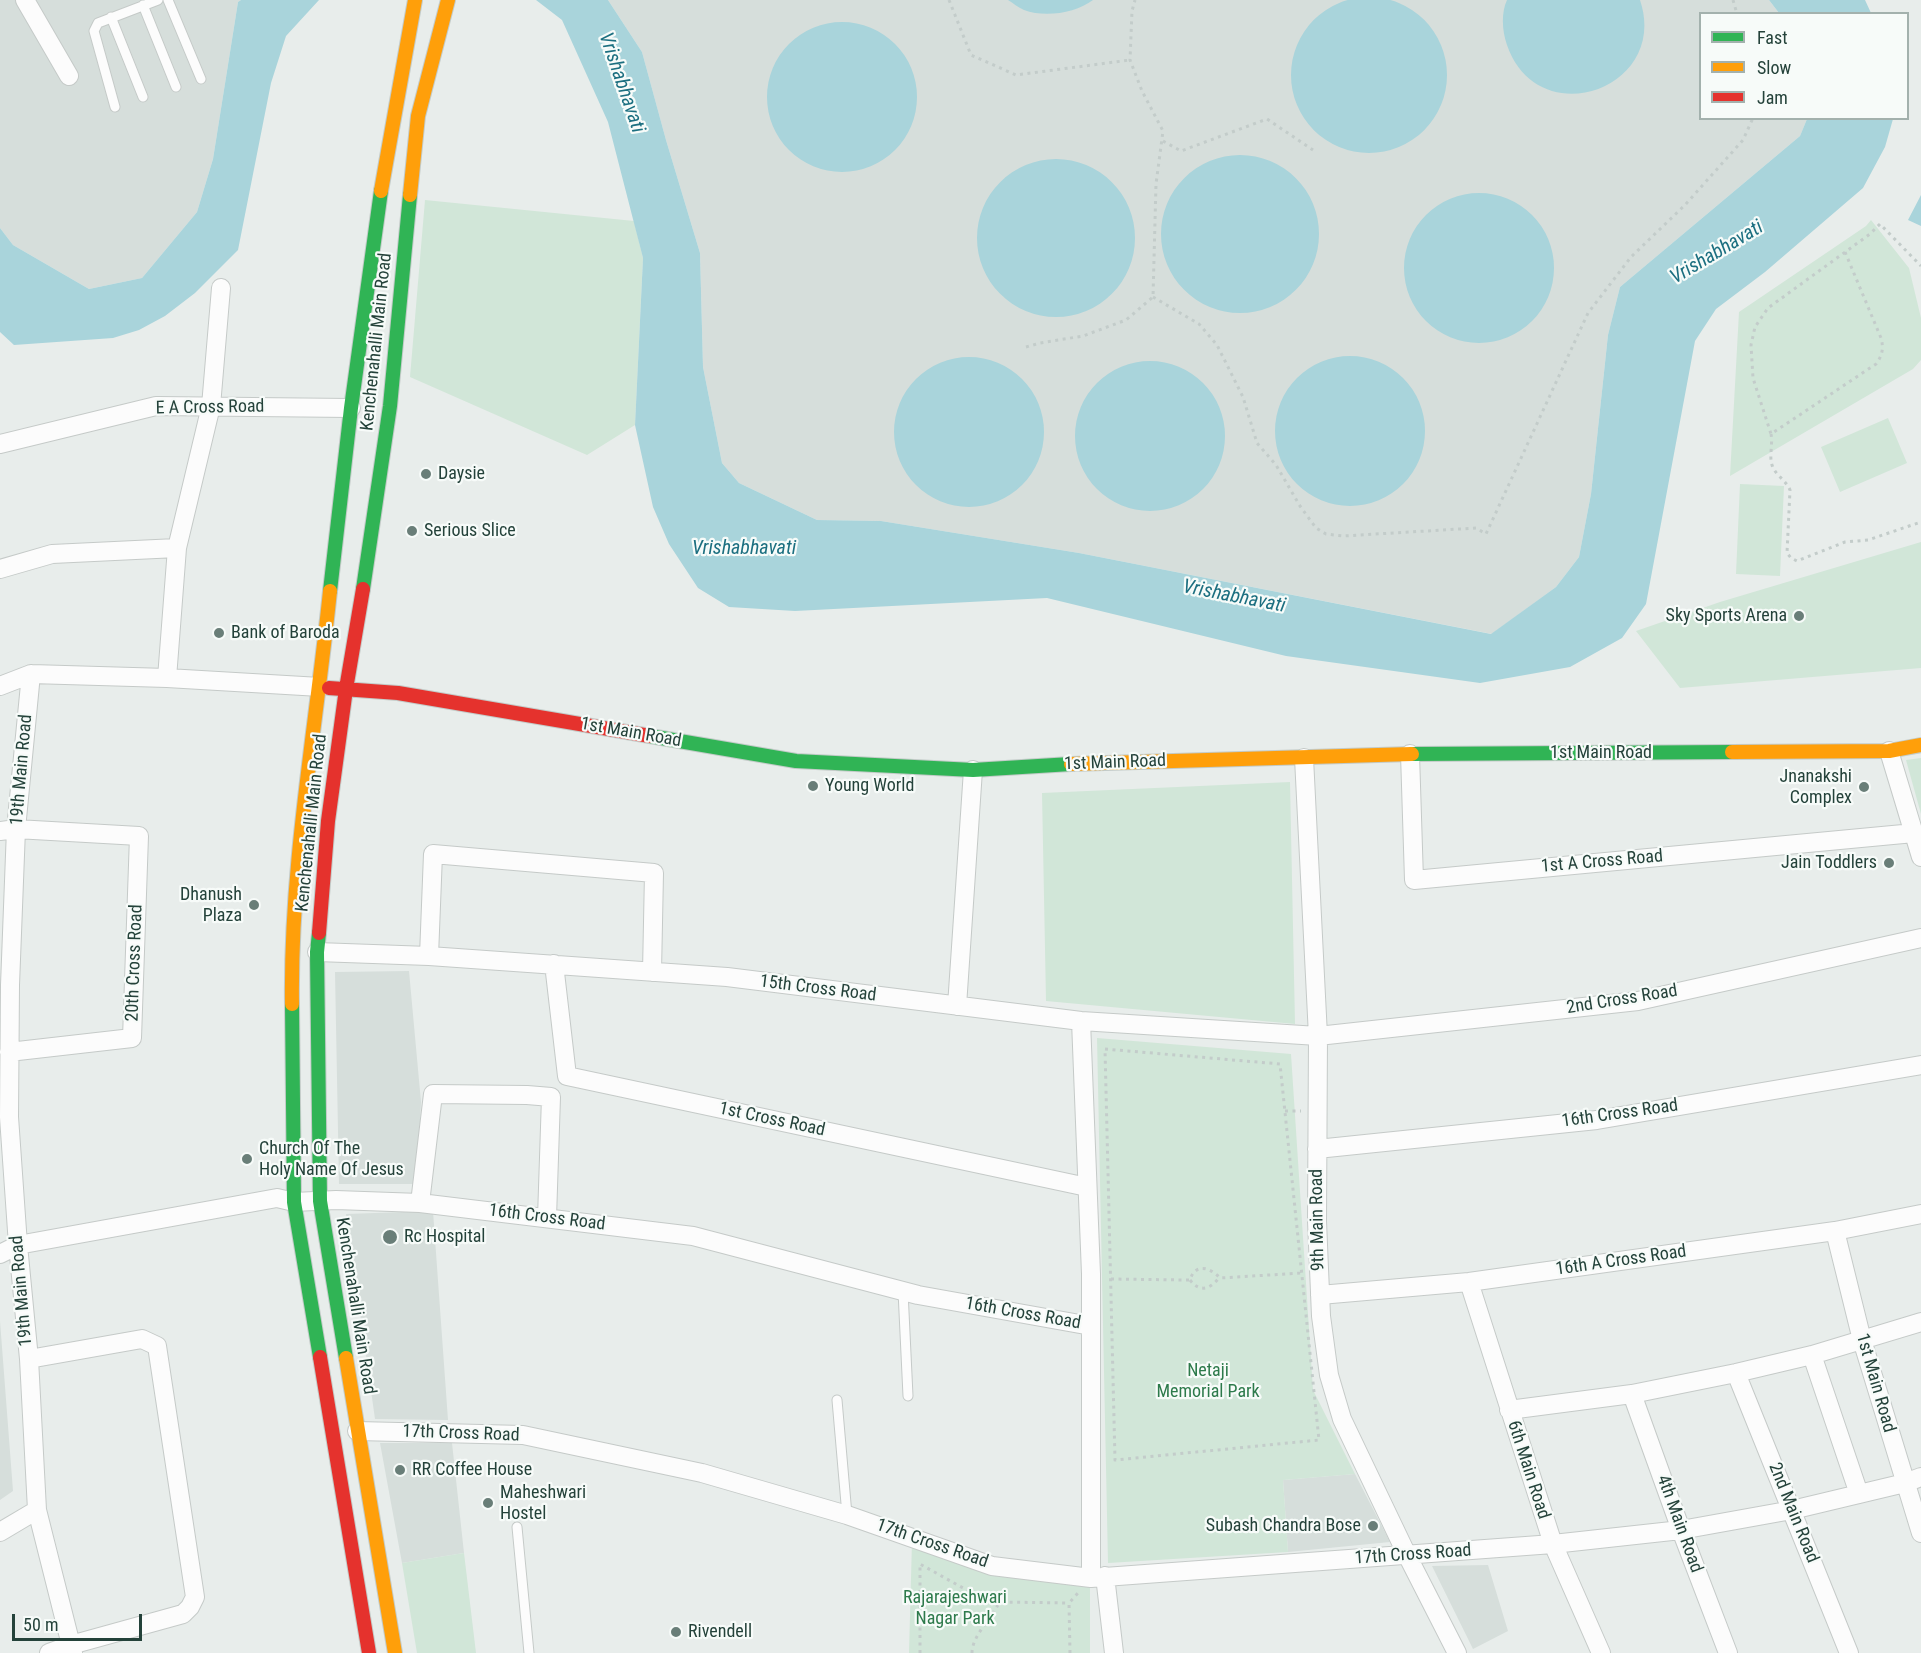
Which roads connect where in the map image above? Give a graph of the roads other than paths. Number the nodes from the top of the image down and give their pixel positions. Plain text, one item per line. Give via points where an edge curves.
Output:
1 (25, 0) edge
2 (158, 0) edge
3 (168, 0) edge
4 (415, 0) edge
5 (448, 0) edge
6 (143, 5) junction
7 (111, 17) junction
8 (69, 76) dead end
9 (201, 79) dead end
10 (176, 87) dead end
11 (143, 96) dead end
12 (115, 107) dead end
13 (221, 288) dead end
14 (211, 406) junction
15 (351, 408) junction
16 (0, 444) edge
17 (177, 548) junction
18 (0, 569) edge
19 (31, 674) junction
20 (167, 678) junction
21 (0, 686) edge
22 (320, 687) junction
23 (346, 689) junction
24 (1921, 746) edge
25 (1889, 752) junction
26 (1410, 754) junction
27 (1304, 758) junction
28 (973, 770) junction
29 (8, 830) edge
30 (1914, 832) junction
31 (1921, 857) edge
32 (1921, 938) edge
33 (317, 952) junction
34 (429, 956) junction
35 (554, 964) junction
36 (652, 972) junction
37 (5, 986) edge
38 (957, 1006) junction
39 (1081, 1021) junction
40 (1318, 1036) junction
41 (9, 1052) junction
42 (1921, 1065) edge
43 (4, 1119) edge
44 (1317, 1149) junction
45 (1087, 1187) junction
46 (320, 1201) junction
47 (294, 1202) junction
48 (420, 1203) junction
49 (1921, 1214) edge
50 (547, 1218) junction
51 (1835, 1231) junction
52 (18, 1245) junction
53 (0, 1254) edge
54 (1469, 1282) junction
55 (903, 1291) junction
56 (1320, 1295) junction
57 (1921, 1322) edge
58 (1091, 1326) junction
59 (1862, 1340) junction
60 (1812, 1355) junction
61 (29, 1359) junction
62 (1736, 1373) junction
63 (1632, 1394) junction
64 (908, 1396) dead end
65 (837, 1400) dead end
66 (1509, 1410) junction
67 (357, 1431) junction
68 (1913, 1480) edge
69 (1858, 1494) junction
70 (36, 1510) junction
71 (1792, 1510) junction
72 (847, 1515) junction
73 (517, 1527) dead end
74 (1681, 1530) junction
75 (0, 1532) edge
76 (1921, 1533) edge
77 (1553, 1544) junction
78 (1407, 1555) junction
79 (1098, 1577) junction
80 (72, 1649) edge
81 (49, 1653) edge
82 (369, 1653) edge
83 (395, 1653) edge
84 (529, 1653) edge
85 (1114, 1653) edge
86 (1457, 1653) edge
87 (1601, 1653) edge
88 (1728, 1653) edge
89 (1849, 1653) edge

1 - 8 street
2 - 6 lane
3 - 9 lane
4 - 15 main road, Kenchenahalli Main Road via 385,160
5 - 23 main road, Kenchenahalli Main Road via 418,116 390,406
6 - 7 lane
6 - 10 lane
7 - 11 lane
7 - 12 lane via 98,23 94,31
13 - 14 street
14 - 15 street, E A Cross Road
14 - 16 street, E A Cross Road via 156,406
14 - 17 street
15 - 22 main road, Kenchenahalli Main Road
17 - 18 street via 52,554
17 - 20 street
19 - 20 street
19 - 21 street
19 - 29 street, 19th Main Road
20 - 22 street
22 - 23 main road, 1st Main Road
22 - 47 main road, Kenchenahalli Main Road via 302,818 291,951
23 - 28 main road, 1st Main Road via 398,693 796,761
23 - 33 main road, Kenchenahalli Main Road via 328,821
24 - 25 main road, 1st Main Road
25 - 26 main road, 1st Main Road
25 - 30 street
26 - 27 main road, 1st Main Road
26 - 30 street, 1st A Cross Road via 1414,880
27 - 28 main road, 1st Main Road via 1098,762
27 - 40 street, 9th Main Road
28 - 38 street
29 - 37 street, 19th Main Road
29 - 41 street, 20th Cross Road via 139,836 132,1038
30 - 31 street
32 - 40 street, 2nd Cross Road via 1638,1000
33 - 34 street, 15th Cross Road
33 - 46 main road, Kenchenahalli Main Road
34 - 35 street, 15th Cross Road
34 - 36 street via 433,854 654,873
35 - 36 street, 15th Cross Road
35 - 45 street, 1st Cross Road via 567,1076
36 - 38 street, 15th Cross Road via 727,977
37 - 41 street, 19th Main Road
38 - 39 street, 15th Cross Road
39 - 40 street, 15th Cross Road
39 - 45 street
40 - 44 street, 9th Main Road
41 - 43 street, 19th Main Road
42 - 44 street, 16th Cross Road via 1597,1120
43 - 52 street, 19th Main Road
44 - 56 street, 9th Main Road
45 - 58 street
46 - 47 street, 16th Cross Road
46 - 48 street, 16th Cross Road
46 - 67 main road, Kenchenahalli Main Road
47 - 52 street, 16th Cross Road via 277,1198
47 - 82 main road, Kenchenahalli Main Road
48 - 50 street, 16th Cross Road
48 - 50 street via 433,1094 551,1097
49 - 51 street, 16th A Cross Road
50 - 55 street, 16th Cross Road via 693,1236
51 - 54 street, 16th A Cross Road
51 - 59 street, 1st Main Road
52 - 53 street, 16th Cross Road
52 - 61 street, 19th Main Road
54 - 56 street, 16th A Cross Road
54 - 66 street, 6th Main Road
55 - 58 street, 16th Cross Road
55 - 64 lane
56 - 78 street, 9th Main Road via 1329,1375 1342,1419
57 - 59 street
58 - 79 street
59 - 60 street
59 - 68 street, 1st Main Road
60 - 62 street
60 - 69 street
61 - 70 street, 19th Main Road
61 - 80 street via 142,1340 157,1346 172,1441 195,1598 183,1614
62 - 63 street
62 - 71 street, 2nd Main Road
63 - 66 street
63 - 74 street, 4th Main Road
65 - 72 lane
66 - 77 street, 6th Main Road
67 - 72 street, 17th Cross Road via 523,1435 702,1473
67 - 83 main road, Kenchenahalli Main Road
68 - 69 street, 17th Cross Road
68 - 76 street, 1st Main Road
69 - 71 street, 17th Cross Road
70 - 75 street
70 - 80 street, 19th Main Road
71 - 74 street, 17th Cross Road
71 - 89 street, 2nd Main Road
72 - 79 street, 17th Cross Road via 992,1566
73 - 84 lane
74 - 77 street, 17th Cross Road
74 - 88 street, 4th Main Road
77 - 78 street, 17th Cross Road
77 - 87 street, 6th Main Road
78 - 79 street, 17th Cross Road
78 - 86 street, 9th Main Road
79 - 85 street
80 - 81 street

